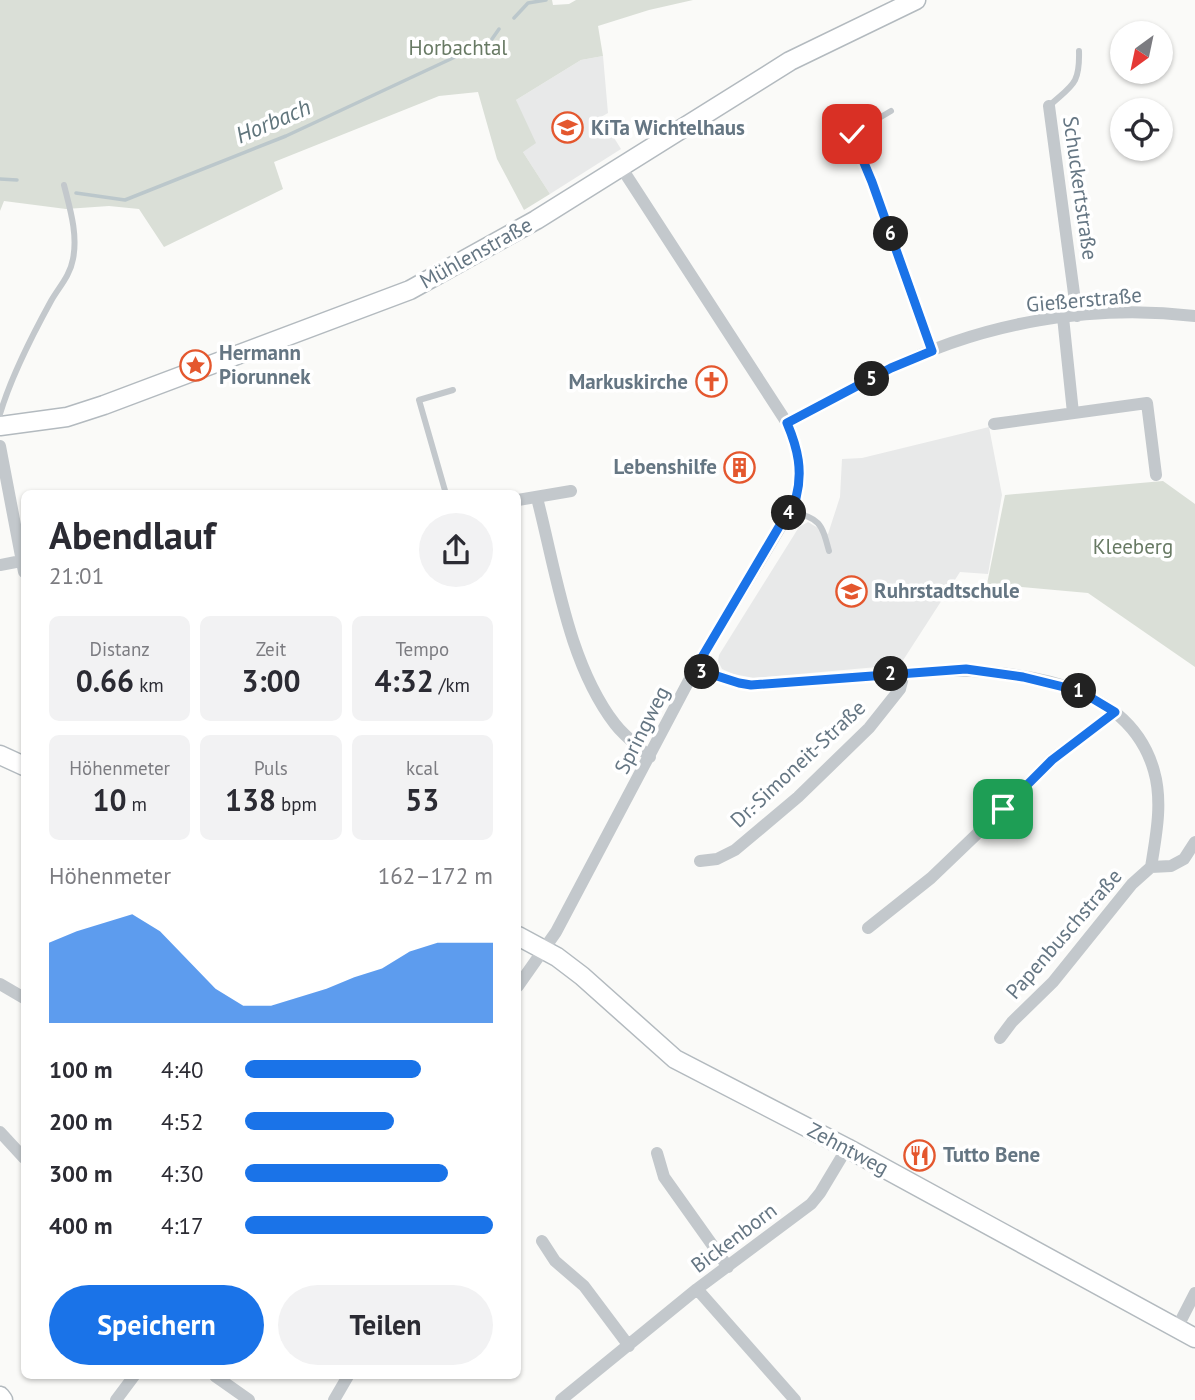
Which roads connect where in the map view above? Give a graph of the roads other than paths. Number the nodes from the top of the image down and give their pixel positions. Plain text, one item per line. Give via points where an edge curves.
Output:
1 (916, 0) edge
2 (1079, 51) dead end
3 (1049, 106) joint
4 (891, 111) dead end
5 (852, 134) joint
6 (621, 167) junction
7 (64, 185) dead end
8 (1077, 316) junction
9 (1195, 316) edge
10 (1063, 317) junction
11 (932, 351) junction
12 (453, 390) dead end
13 (0, 414) edge
14 (1073, 414) junction
15 (787, 423) junction
16 (994, 424) dead end
17 (0, 426) edge
18 (0, 446) edge
19 (1156, 475) dead end
20 (445, 490) edge
21 (571, 491) dead end
22 (537, 498) junction
23 (521, 500) edge
24 (790, 511) junction
25 (829, 551) dead end
26 (21, 556) edge
27 (0, 565) edge
28 (21, 567) edge
29 (695, 669) junction
30 (904, 673) junction
31 (1115, 712) junction
32 (0, 755) edge
33 (650, 757) junction
34 (21, 765) edge
35 (1195, 842) edge
36 (700, 861) dead end
37 (1151, 867) junction
38 (868, 928) dead end
39 (521, 938) edge
40 (544, 949) junction
41 (521, 982) edge
42 (0, 984) edge
43 (21, 996) edge
44 (1000, 1038) dead end
45 (0, 1132) edge
46 (847, 1148) junction
47 (657, 1153) dead end
48 (21, 1155) edge
49 (542, 1241) dead end
50 (728, 1267) junction
51 (698, 1289) junction
52 (1195, 1293) edge
53 (1177, 1328) junction
54 (1195, 1338) edge
55 (629, 1346) junction
56 (132, 1379) edge
57 (219, 1379) edge
58 (346, 1379) edge
59 (116, 1400) edge
60 (249, 1400) edge
61 (334, 1400) edge
62 (561, 1400) edge
63 (795, 1400) edge

1 - 6 street, Mühlenstraße via 790,61
2 - 3 lane via 1076,81
3 - 8 street, Schuckertstraße
4 - 5 lane
5 - 11 street
6 - 15 street, Springweg
6 - 17 street, Mühlenstraße via 410,290 104,405 67,417
7 - 13 lane via 74,225 69,274 37,328
8 - 9 street, Gießerstraße
8 - 10 street, Gießerstraße
10 - 11 street, Gießerstraße via 995,330
10 - 14 street
11 - 15 street, Gießerstraße
12 - 20 lane via 419,400
14 - 16 street
14 - 19 street via 1147,404
15 - 24 street, Springweg via 801,473
18 - 26 street
21 - 22 street
22 - 23 street
22 - 33 street via 586,677 615,725
24 - 25 lane via 815,519
24 - 29 street, Springweg
27 - 28 street
29 - 30 street, Dr.-Simoneit-Straße via 751,685
29 - 33 street, Springweg
30 - 31 street, Dr.-Simoneit-Straße via 966,669 1023,677 1080,691
30 - 36 street, Dr.-Simoneit-Straße via 900,689 869,728 798,797 735,850
31 - 37 street, Dr.-Simoneit-Straße via 1135,733 1155,773 1157,829
31 - 38 street via 1052,760 931,878
32 - 34 street
33 - 40 street, Springweg
35 - 37 street, Papenbuschstraße via 1184,859 1171,866
37 - 44 street, Papenbuschstraße
39 - 40 street, Zehntweg
40 - 41 street, Springweg
40 - 46 street, Zehntweg via 582,976 675,1059
42 - 43 street
45 - 48 street
46 - 50 street, Bickenborn via 811,1204
46 - 53 street, Zehntweg
47 - 50 street via 664,1177
49 - 55 street via 555,1261 584,1286
50 - 51 street, Bickenborn
51 - 55 street, Bickenborn
51 - 63 street
52 - 53 street
53 - 54 street, Zehntweg
55 - 62 street, Bickenborn
56 - 59 street
57 - 60 street
58 - 61 street

